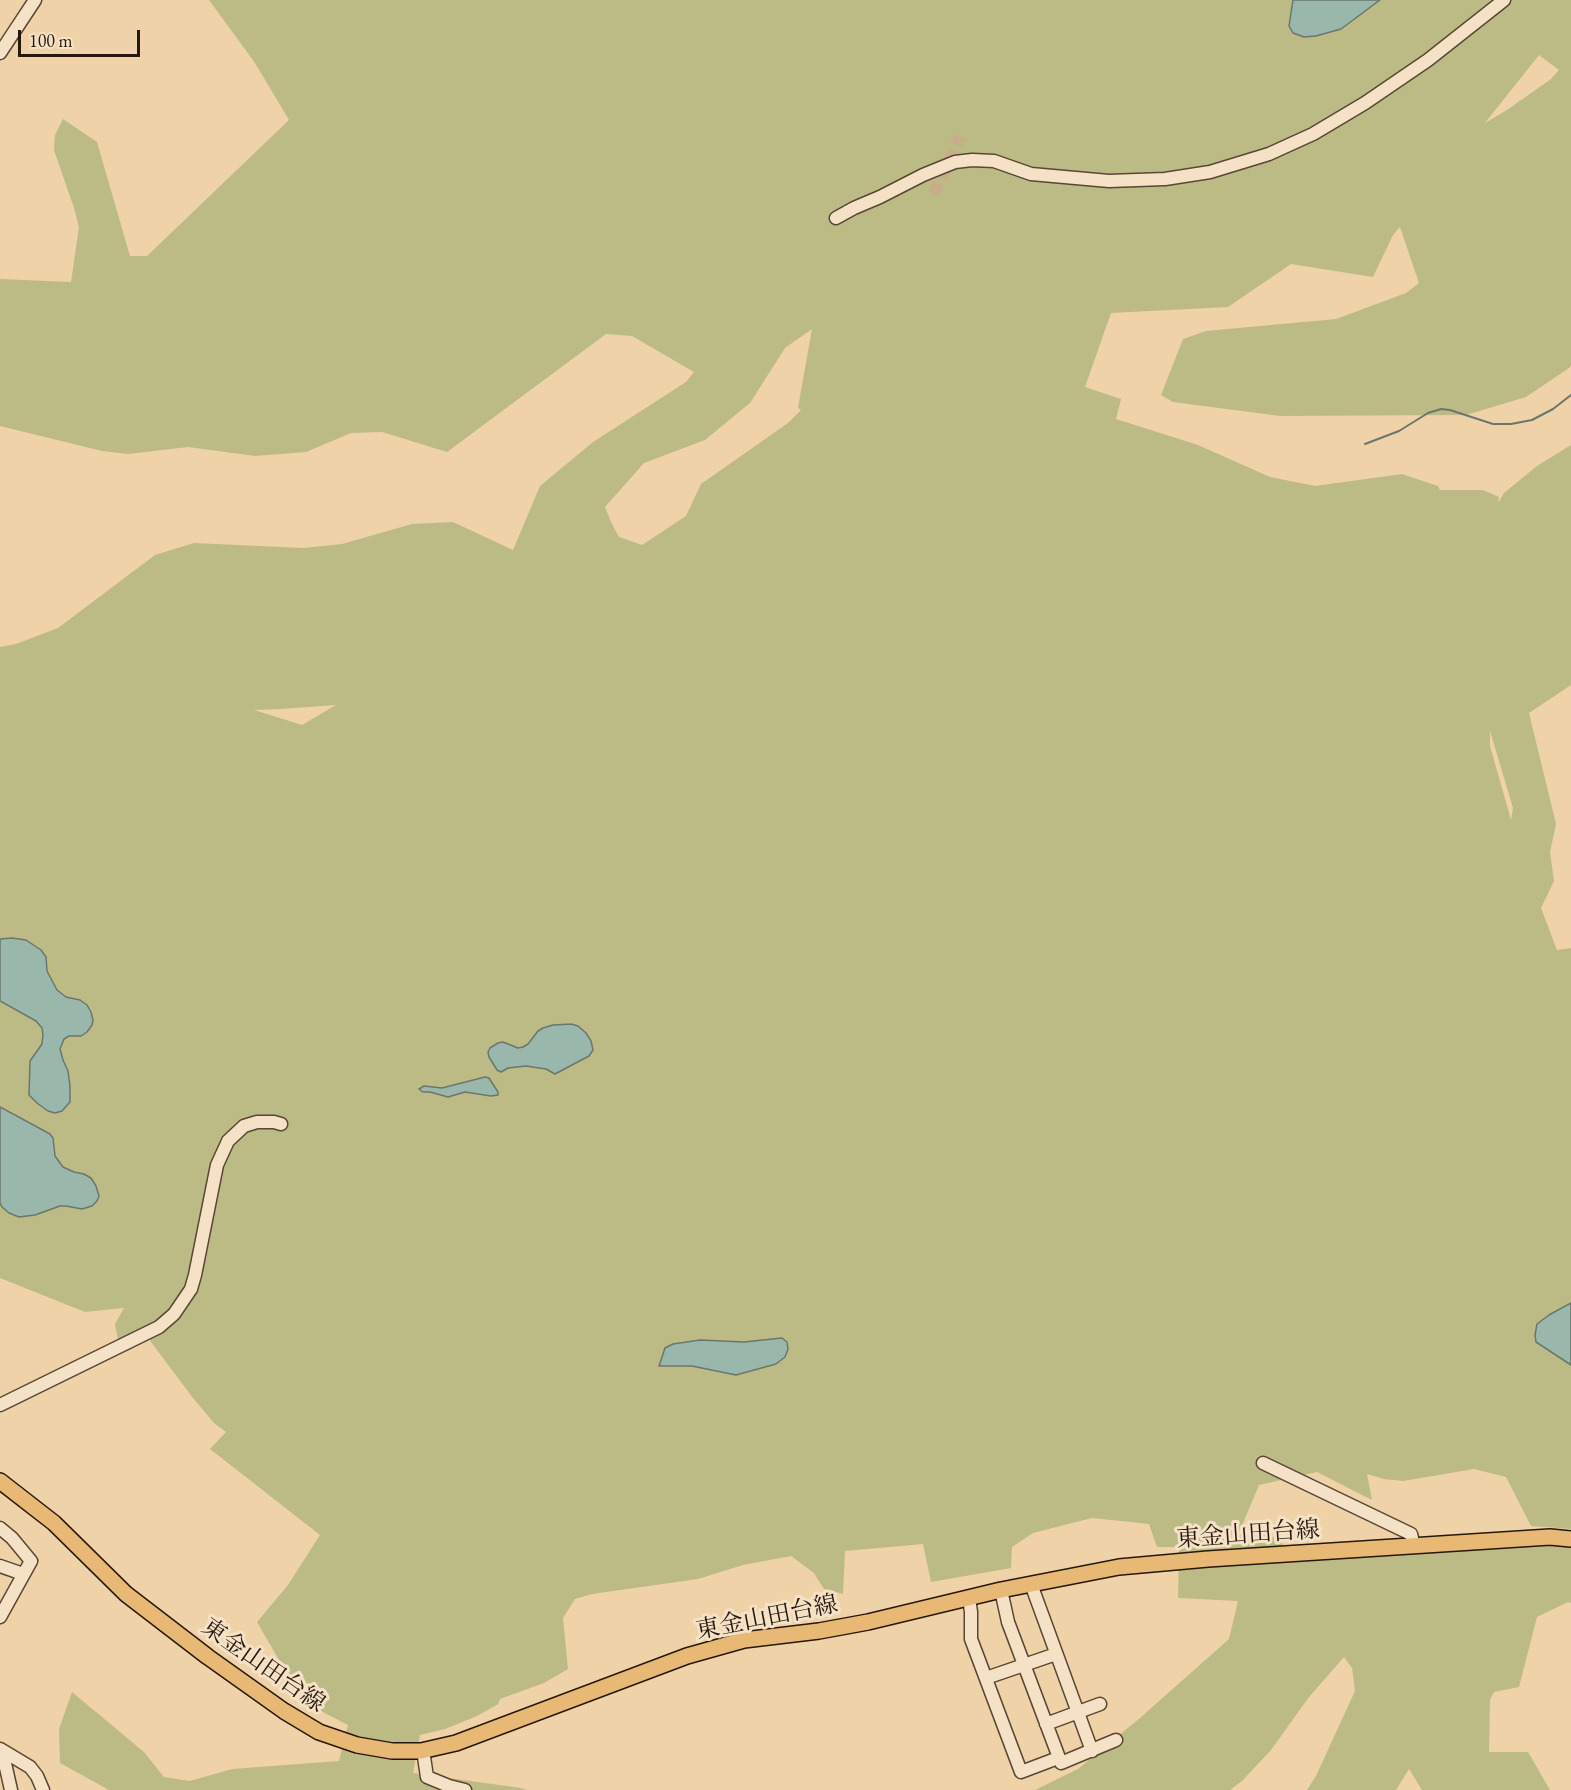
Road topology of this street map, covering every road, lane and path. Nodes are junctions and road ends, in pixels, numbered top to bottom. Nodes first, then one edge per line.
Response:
1 (35, 0) edge
2 (1504, 0) edge
3 (0, 53) edge
4 (836, 218) dead end
5 (281, 1124) dead end
6 (0, 1405) edge
7 (1263, 1463) dead end
8 (0, 1481) edge
9 (0, 1528) edge
10 (1571, 1539) edge
11 (1414, 1546) junction
12 (0, 1566) edge
13 (23, 1574) junction
14 (1031, 1584) junction
15 (1001, 1590) junction
16 (969, 1598) junction
17 (0, 1617) edge
18 (1056, 1654) junction
19 (1024, 1665) junction
20 (986, 1678) junction
21 (1100, 1704) dead end
22 (1079, 1712) junction
23 (1046, 1724) junction
24 (1116, 1740) dead end
25 (1, 1749) edge
26 (423, 1750) junction
27 (1092, 1750) junction
28 (1059, 1758) junction
29 (11, 1790) edge
30 (43, 1790) edge
31 (465, 1790) edge

1 - 3 street
2 - 4 street
5 - 6 street
7 - 11 street
8 - 26 main road, 東金山田台線
9 - 13 street
10 - 11 main road, 東金山田台線
11 - 14 main road, 東金山田台線
12 - 13 street
13 - 17 street
14 - 15 main road, 東金山田台線
14 - 18 street
15 - 16 main road, 東金山田台線
15 - 19 street
16 - 20 street
16 - 26 main road, 東金山田台線
18 - 19 street
18 - 22 street
19 - 20 street
19 - 23 street
20 - 28 street
21 - 22 street
22 - 23 street
22 - 27 street
23 - 28 street
24 - 27 street
25 - 29 street
25 - 30 street
26 - 31 street
27 - 28 street

